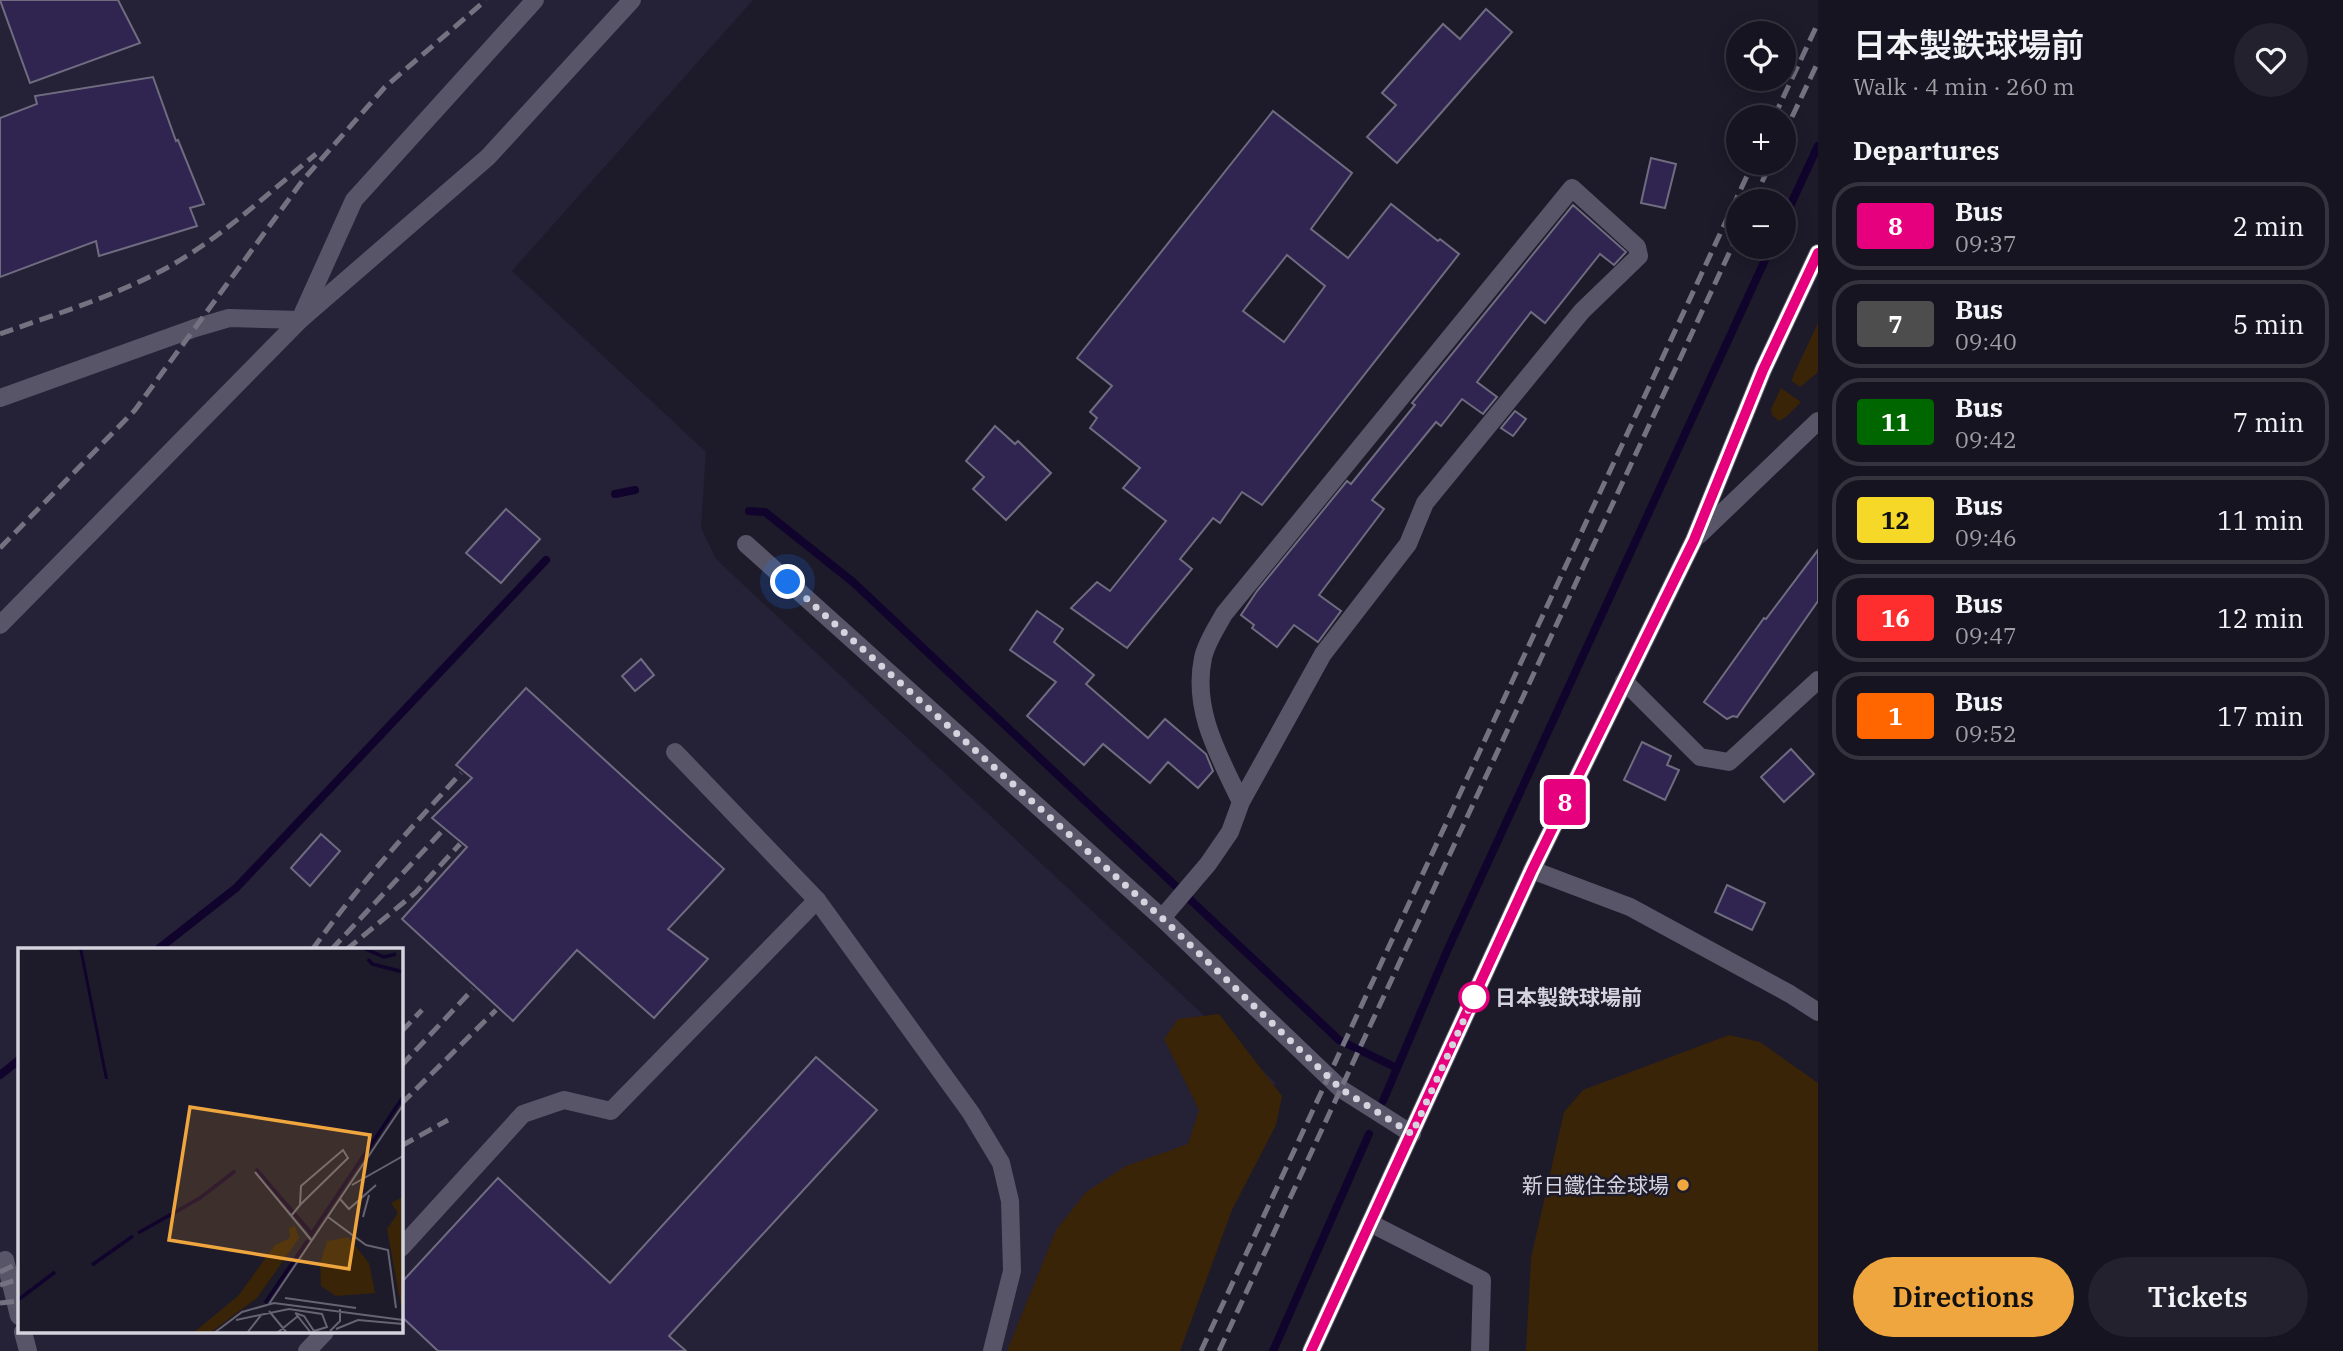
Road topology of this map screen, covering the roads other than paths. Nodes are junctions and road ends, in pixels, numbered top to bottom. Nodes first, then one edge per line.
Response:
1 (535, 0) edge
2 (632, 0) edge
3 (1818, 253) edge
4 (300, 320) junction
5 (0, 398) edge
6 (1818, 421) edge
7 (1694, 540) junction
8 (746, 544) dead end
9 (0, 625) edge
10 (1818, 680) edge
11 (1624, 681) junction
12 (676, 752) dead end
13 (1241, 802) junction
14 (1532, 870) junction
15 (817, 900) junction
16 (1162, 918) junction
17 (1818, 1012) edge
18 (1412, 1134) junction
19 (1370, 1223) junction
20 (402, 1247) edge
21 (5, 1260) dead end
22 (18, 1312) edge
23 (24, 1334) edge
24 (323, 1334) edge
25 (28, 1351) edge
26 (307, 1351) edge
27 (992, 1351) edge
28 (1311, 1351) edge
29 (1480, 1351) edge

1 - 4 street
2 - 4 street
3 - 7 street
4 - 5 street
4 - 9 street
6 - 7 street
7 - 11 street
8 - 16 street
10 - 11 street
11 - 14 street
12 - 15 street
13 - 13 street
13 - 16 street
14 - 17 street
14 - 18 street
15 - 20 street
15 - 27 street
16 - 18 street
18 - 19 street
19 - 28 street
19 - 29 street
21 - 22 street
23 - 25 street
24 - 26 street

